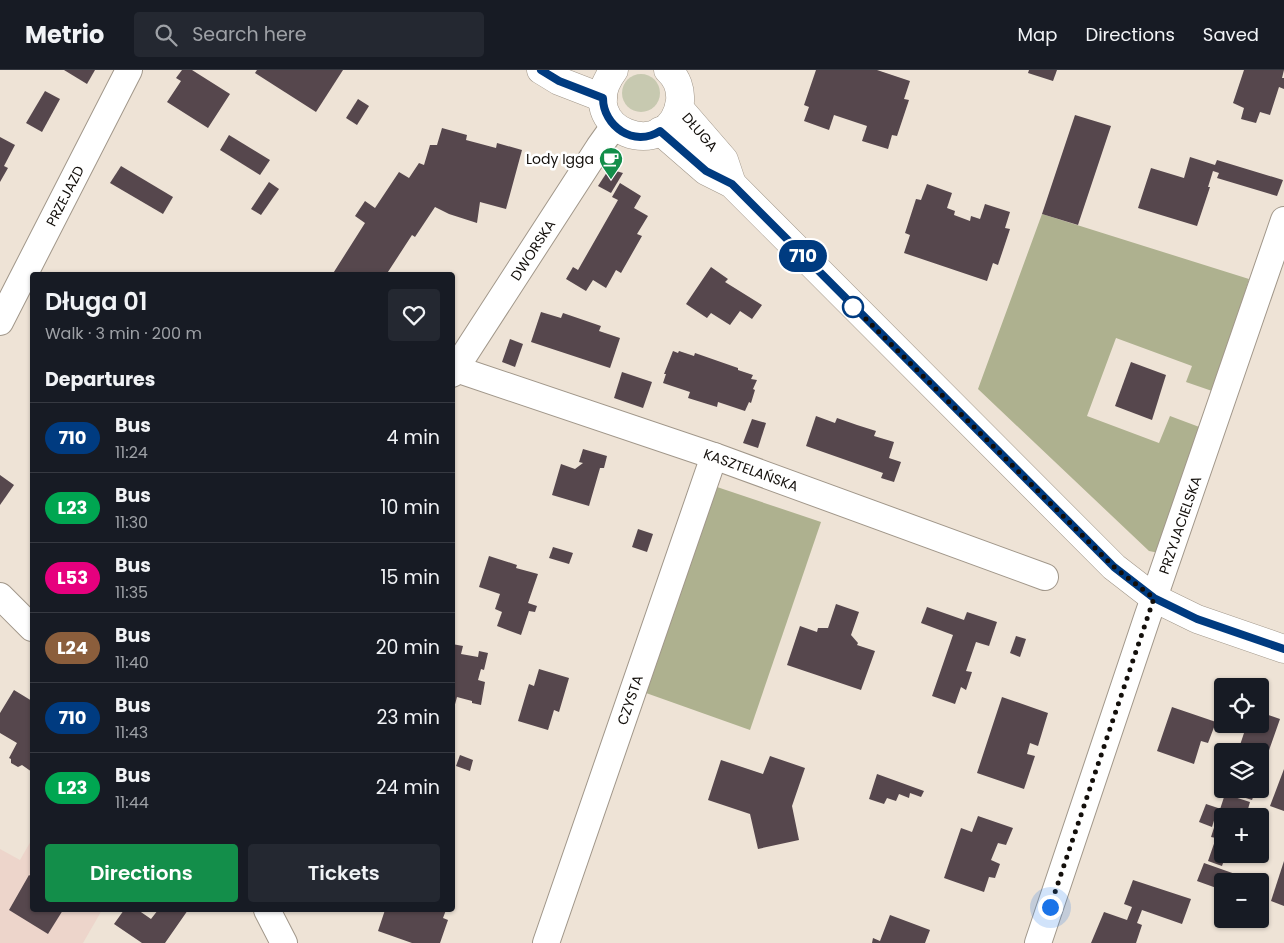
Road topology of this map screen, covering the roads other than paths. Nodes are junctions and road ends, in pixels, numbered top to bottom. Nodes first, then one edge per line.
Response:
1 (129, 70) edge
2 (542, 70) edge
3 (614, 70) edge
4 (668, 70) edge
5 (603, 98) junction
6 (679, 108) junction
7 (614, 126) junction
8 (660, 131) junction
9 (732, 184) junction
10 (1284, 220) edge
11 (0, 322) edge
12 (455, 369) edge
13 (455, 371) edge
14 (714, 456) junction
15 (1045, 578) dead end
16 (0, 596) edge
17 (1154, 598) junction
18 (30, 626) edge
19 (1284, 650) edge
20 (268, 912) edge
21 (284, 943) edge
22 (546, 943) edge
23 (1038, 943) edge

1 - 11 street, PRZEJAZD
2 - 5 street
3 - 5 street
4 - 6 street
5 - 7 street
6 - 8 street
6 - 9 street, DŁUGA
7 - 8 street
7 - 12 street, DWORSKA
8 - 9 street, DŁUGA
9 - 17 street, DŁUGA
10 - 17 street, PRZYJACIELSKA
13 - 14 street, KASZTELAŃSKA
14 - 15 street, KASZTELAŃSKA
14 - 22 street, CZYSTA
16 - 18 street
17 - 19 street, DŁUGA
17 - 23 street, PRZYJACIELSKA
20 - 21 street

